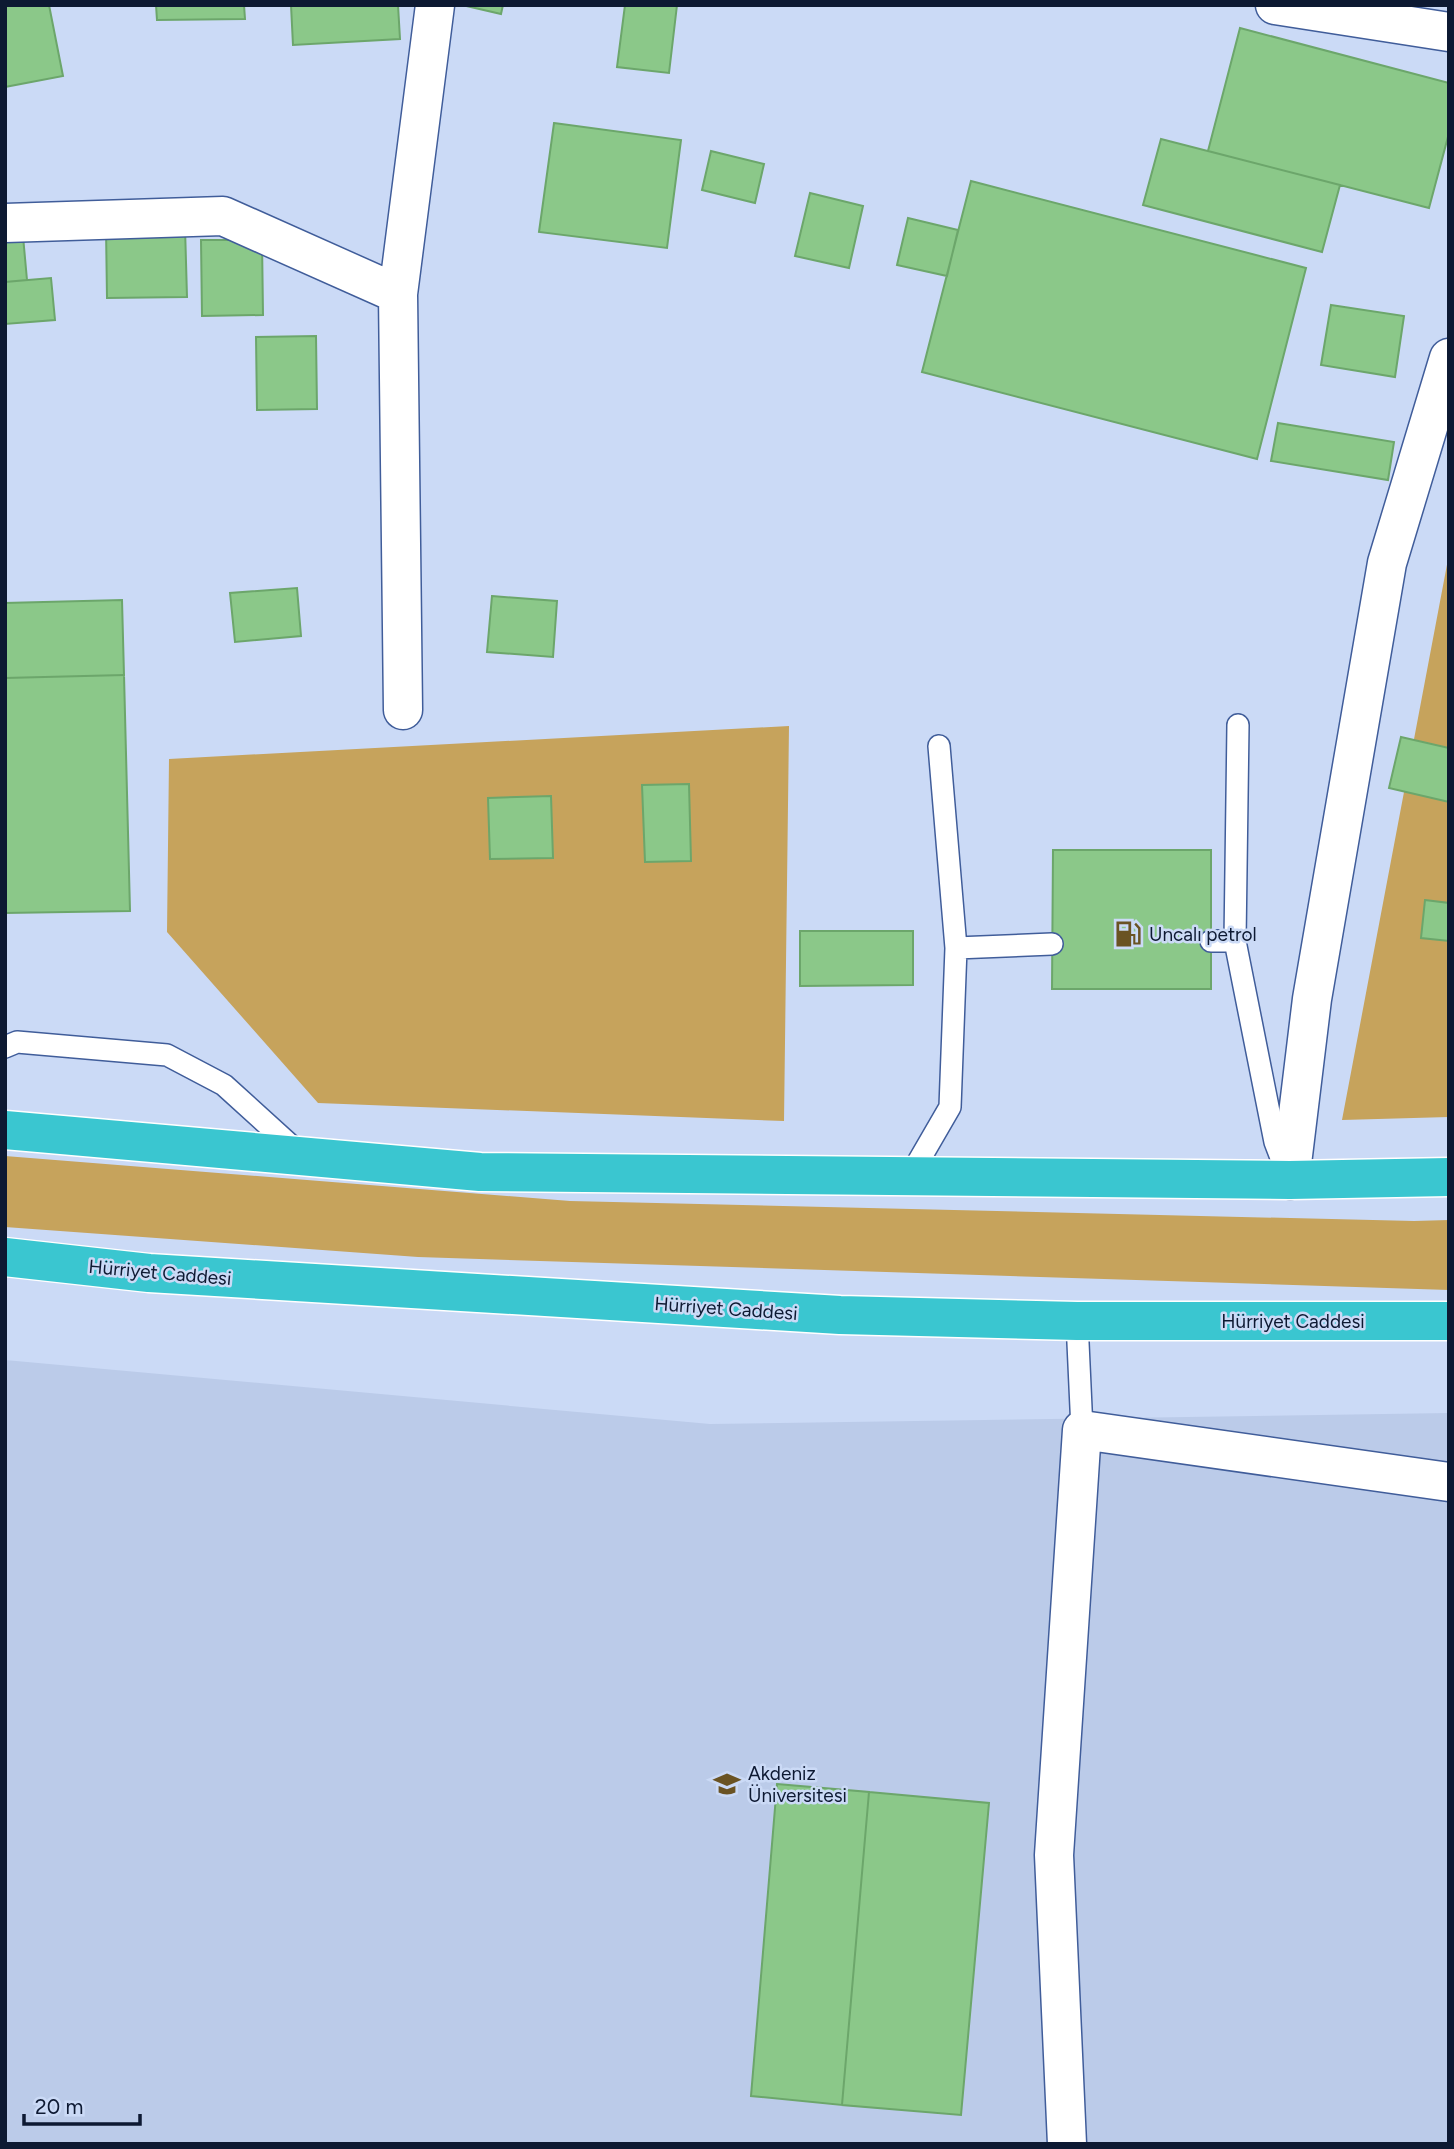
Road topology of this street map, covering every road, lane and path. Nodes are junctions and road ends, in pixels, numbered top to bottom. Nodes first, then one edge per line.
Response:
1 (435, 5) edge
2 (1275, 5) edge
3 (1449, 32) edge
4 (5, 223) edge
5 (398, 294) junction
6 (1449, 358) edge
7 (403, 710) dead end
8 (1238, 725) dead end
9 (939, 746) dead end
10 (1211, 941) dead end
11 (1234, 941) junction
12 (1052, 944) dead end
13 (956, 948) junction
14 (5, 1046) edge
15 (5, 1130) edge
16 (302, 1156) junction
17 (910, 1176) junction
18 (1449, 1177) edge
19 (1290, 1180) junction
20 (5, 1258) edge
21 (1077, 1321) junction
22 (1449, 1321) edge
23 (1082, 1430) junction
24 (1449, 1482) edge
25 (1067, 2144) edge

1 - 5 street
2 - 3 street
4 - 5 street
5 - 7 street
6 - 19 street
8 - 11 lane
9 - 13 lane
10 - 11 lane
11 - 19 lane
12 - 13 lane
13 - 17 lane
14 - 16 lane
15 - 16 highway
16 - 17 highway
17 - 19 highway
18 - 19 highway
20 - 21 highway, Hürriyet Caddesi
21 - 22 highway, Hürriyet Caddesi
21 - 23 lane
23 - 24 street
23 - 25 street

